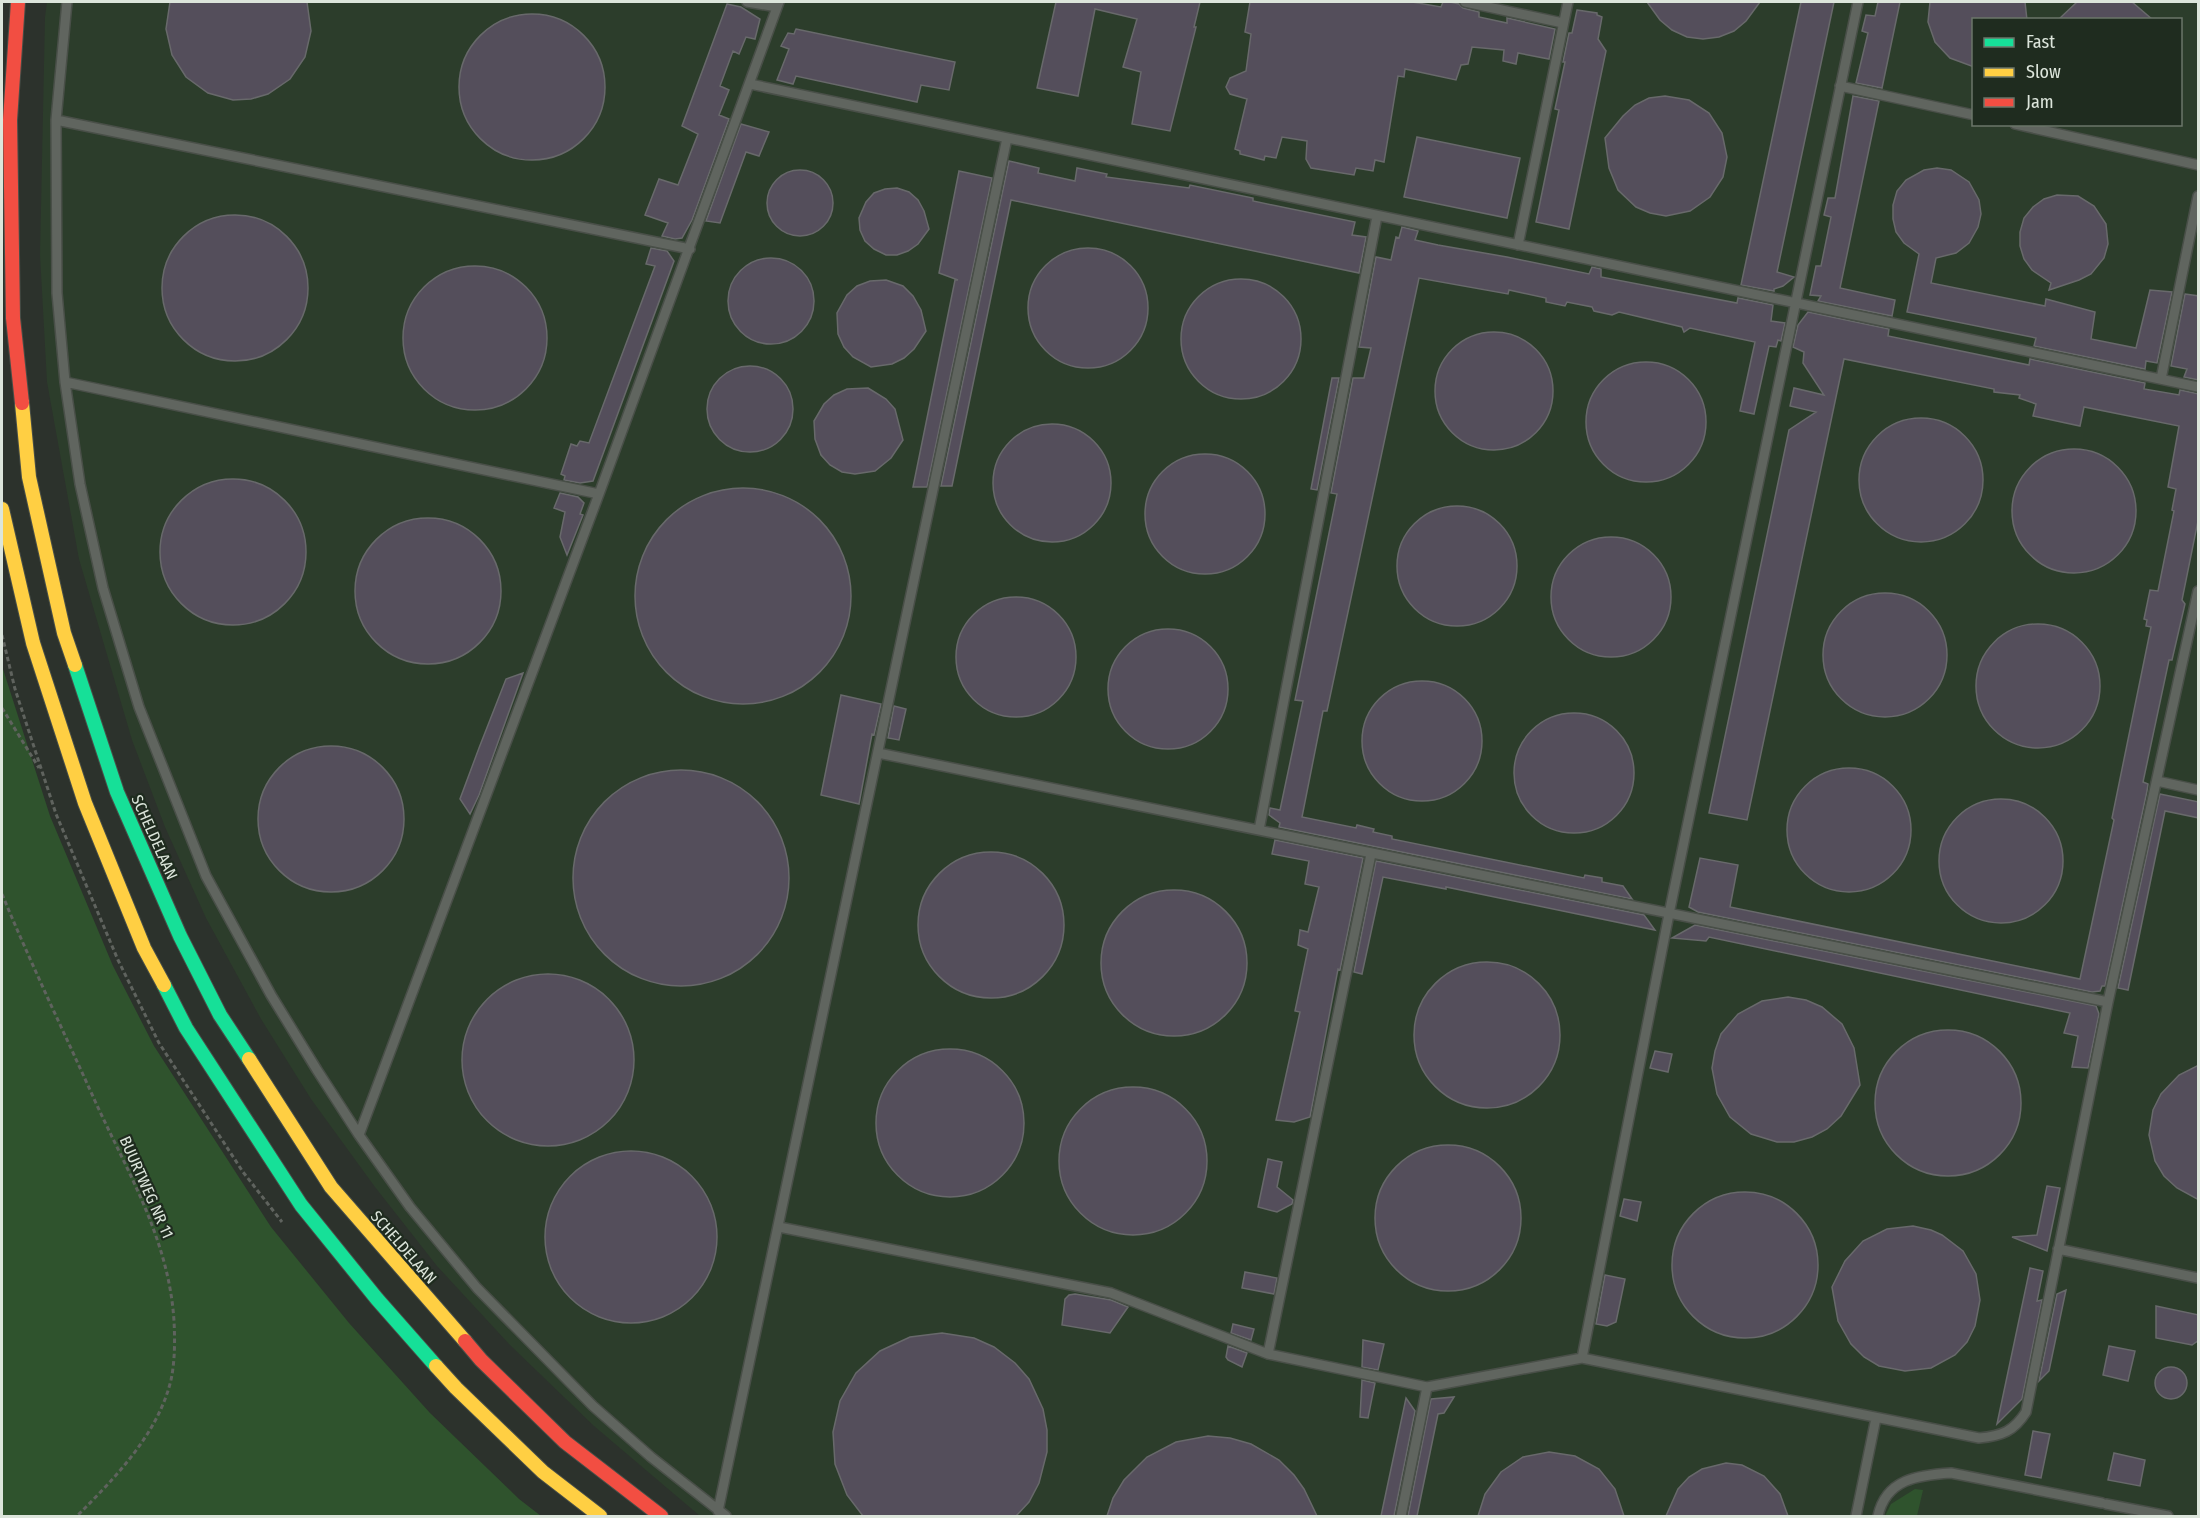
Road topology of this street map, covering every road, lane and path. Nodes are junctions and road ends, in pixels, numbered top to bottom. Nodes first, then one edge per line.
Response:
1 (18, 2) edge
2 (67, 2) edge
3 (747, 2) edge
4 (1465, 2) edge
5 (1568, 2) edge
6 (1858, 2) edge
7 (778, 4) edge
8 (1563, 23) junction
9 (750, 84) junction
10 (1840, 86) junction
11 (1972, 115) edge
12 (56, 120) junction
13 (2024, 126) edge
14 (1007, 138) junction
15 (2199, 165) edge
16 (2199, 196) edge
17 (1377, 216) junction
18 (1518, 245) junction
19 (690, 249) junction
20 (1795, 302) junction
21 (2161, 379) junction
22 (65, 382) junction
23 (2199, 387) edge
24 (599, 494) junction
25 (2, 509) edge
26 (2199, 591) edge
27 (2, 708) edge
28 (878, 753) junction
29 (42, 773) dead end
30 (2157, 781) junction
31 (2199, 790) edge
32 (1259, 830) junction
33 (1371, 854) junction
34 (2, 894) edge
35 (1669, 914) junction
36 (2109, 1002) junction
37 (359, 1136) junction
38 (778, 1227) junction
39 (2058, 1249) junction
40 (2199, 1278) edge
41 (1268, 1354) junction
42 (1582, 1358) junction
43 (1427, 1387) junction
44 (1876, 1418) junction
45 (722, 1514) edge
46 (77, 1516) edge
47 (600, 1516) edge
48 (661, 1516) edge
49 (1401, 1516) edge
50 (1856, 1516) edge
51 (1878, 1516) edge
52 (2168, 1516) edge

1 - 48 main road, SCHELDELAAN
2 - 12 lane
3 - 7 lane
4 - 8 lane
5 - 8 lane
6 - 10 lane
7 - 9 lane
8 - 18 lane
9 - 14 lane
9 - 19 lane
10 - 11 lane
10 - 20 lane
12 - 19 lane
12 - 22 lane
13 - 15 lane
14 - 17 lane
14 - 28 lane
16 - 21 lane
17 - 18 lane
17 - 32 lane
18 - 20 lane
19 - 24 lane
20 - 21 lane
20 - 35 lane
21 - 23 lane
22 - 24 lane
22 - 37 lane
24 - 37 lane
25 - 47 main road
26 - 30 lane
27 - 29 path
28 - 32 lane
28 - 38 lane
30 - 31 lane
30 - 36 lane
32 - 33 lane
33 - 35 lane
33 - 41 lane
34 - 46 path, BUURTWEG NR 11
35 - 36 lane
35 - 42 lane
36 - 39 lane
37 - 45 lane
38 - 41 lane
38 - 45 lane
39 - 40 lane
39 - 44 lane
41 - 43 lane
42 - 43 lane
42 - 44 lane
43 - 49 lane
44 - 50 lane
51 - 52 lane

